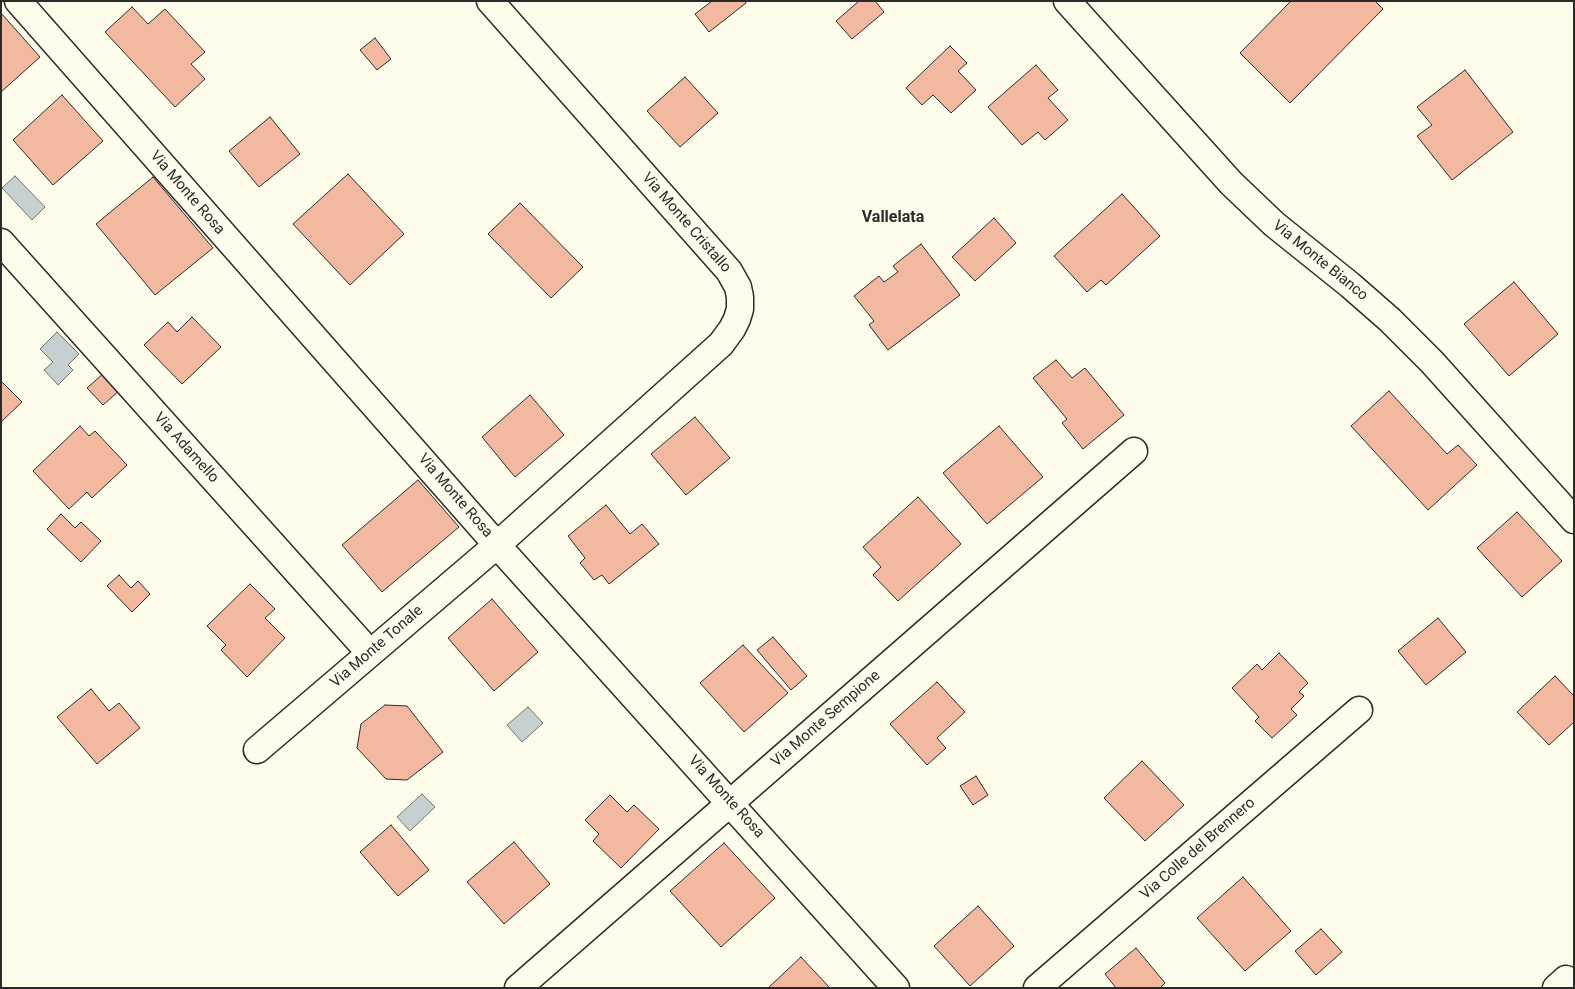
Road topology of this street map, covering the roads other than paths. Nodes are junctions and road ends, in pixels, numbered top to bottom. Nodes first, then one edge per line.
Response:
1 (18, 1) edge
2 (490, 1) edge
3 (1067, 1) edge
4 (1, 242) edge
5 (1134, 451) dead end
6 (1574, 520) edge
7 (497, 545) junction
8 (370, 653) junction
9 (1359, 710) dead end
10 (257, 750) dead end
11 (731, 802) junction
12 (518, 988) edge
13 (896, 988) edge
14 (1037, 988) edge

1 - 7 street, Via Monte Rosa
2 - 7 street, Via Monte Cristallo
3 - 6 street, Via Monte Bianco
4 - 8 street, Via Adamello
5 - 11 street, Via Monte Sempione
7 - 8 street, Via Monte Tonale
7 - 11 street, Via Monte Rosa
8 - 10 street, Via Monte Tonale
9 - 14 street, Via Colle del Brennero
11 - 12 street, Via Monte Sempione
11 - 13 street, Via Monte Rosa

